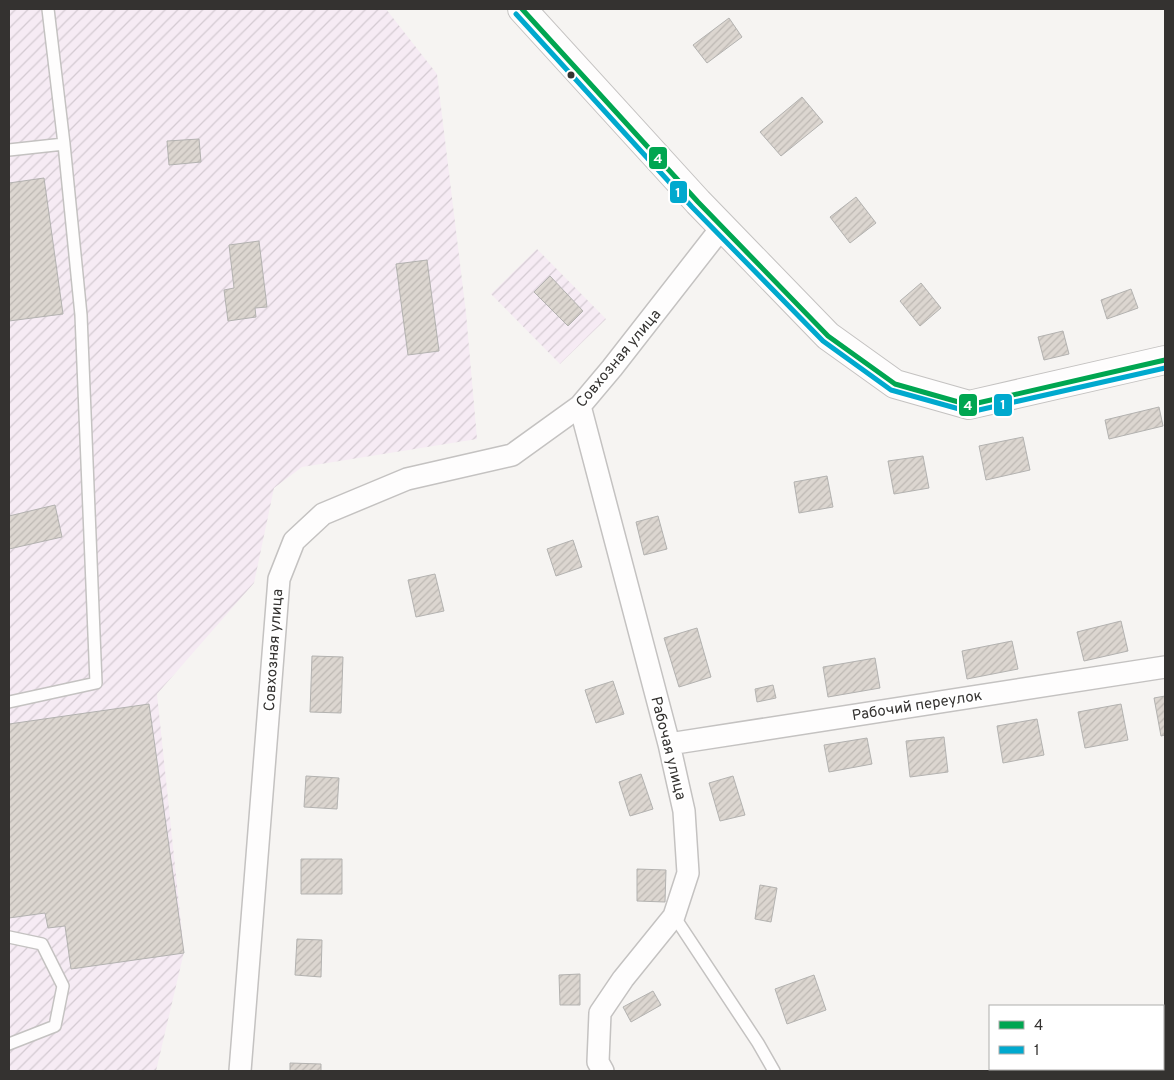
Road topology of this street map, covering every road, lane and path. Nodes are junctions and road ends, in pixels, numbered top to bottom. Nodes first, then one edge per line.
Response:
1 (48, 9) edge
2 (522, 9) edge
3 (64, 144) junction
4 (9, 150) edge
5 (722, 227) junction
6 (1165, 360) edge
7 (580, 406) junction
8 (1165, 667) edge
9 (9, 702) edge
10 (669, 744) junction
11 (674, 916) junction
12 (9, 937) edge
13 (9, 1044) edge
14 (240, 1071) edge
15 (603, 1071) edge
16 (774, 1071) edge

1 - 3 lane
2 - 5 street
3 - 4 lane
3 - 9 lane
5 - 6 street
5 - 7 street, Совхозная улица
7 - 10 street, Рабочая улица
7 - 14 street, Совхозная улица
8 - 10 street, Рабочий переулок
10 - 11 street, Рабочая улица
11 - 15 street, Рабочая улица
11 - 16 lane
12 - 13 lane

